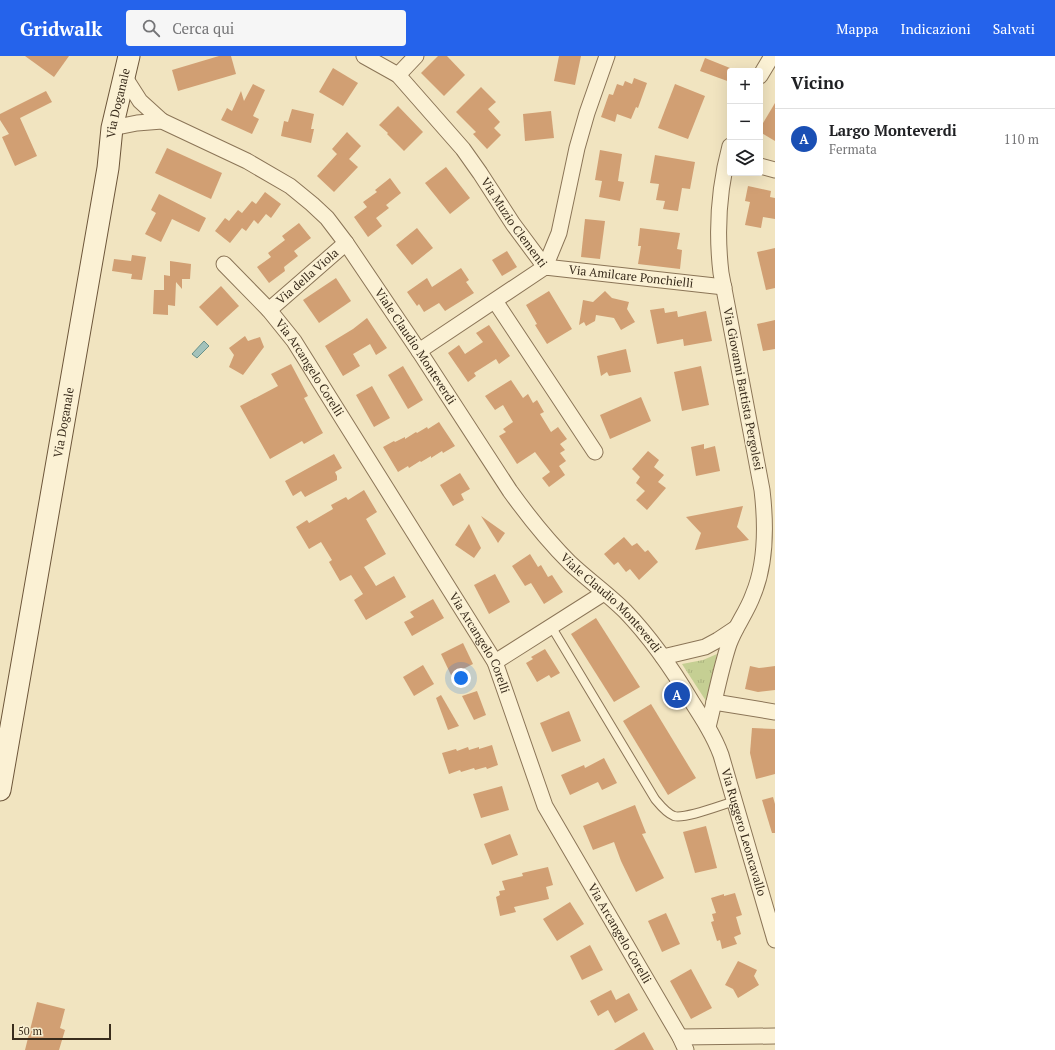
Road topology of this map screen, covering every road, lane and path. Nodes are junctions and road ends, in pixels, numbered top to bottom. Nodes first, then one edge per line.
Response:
1 (129, 56) edge
2 (364, 56) edge
3 (416, 56) edge
4 (607, 56) edge
5 (772, 56) edge
6 (763, 71) edge
7 (398, 75) junction
8 (122, 86) junction
9 (162, 121) junction
10 (112, 128) junction
11 (727, 164) edge
12 (763, 167) edge
13 (775, 170) edge
14 (346, 243) junction
15 (224, 264) dead end
16 (546, 267) junction
17 (724, 286) junction
18 (495, 301) junction
19 (268, 310) junction
20 (419, 351) junction
21 (595, 452) dead end
22 (604, 593) junction
23 (551, 626) junction
24 (736, 628) junction
25 (663, 657) junction
26 (495, 662) junction
27 (714, 702) junction
28 (775, 712) edge
29 (708, 727) junction
30 (0, 790) edge
31 (735, 801) junction
32 (775, 940) edge
33 (775, 1036) edge
34 (683, 1044) edge

1 - 8 main road, Via Doganale
2 - 7 street, Via Muzio Clementi
3 - 7 street
4 - 16 street, Via Muzio Clementi
5 - 6 street
7 - 16 street, Via Muzio Clementi
8 - 9 street
8 - 10 main road, Via Doganale
9 - 10 street, Viale Claudio Monteverdi
9 - 14 street, Viale Claudio Monteverdi
10 - 30 main road, Via Doganale
11 - 17 street, Via Giovanni Battista Pergolesi
12 - 13 street
14 - 19 street, Via della Viola
14 - 20 street, Viale Claudio Monteverdi
15 - 19 street, Via Arcangelo Corelli
16 - 17 street, Via Amilcare Ponchielli
16 - 18 street
17 - 24 street, Via Giovanni Battista Pergolesi
18 - 20 street
18 - 21 street
19 - 26 street, Via Arcangelo Corelli
20 - 22 street, Viale Claudio Monteverdi
22 - 23 street
22 - 25 street, Viale Claudio Monteverdi
23 - 26 street
23 - 31 lane
24 - 25 street
24 - 27 street, Via Giovanni Battista Pergolesi
25 - 29 street, Viale Claudio Monteverdi
26 - 34 street, Via Arcangelo Corelli
27 - 28 street
27 - 29 street, Via Giovanni Battista Pergolesi
29 - 31 street, Via Ruggero Leoncavallo
31 - 32 street, Via Ruggero Leoncavallo
33 - 34 street

